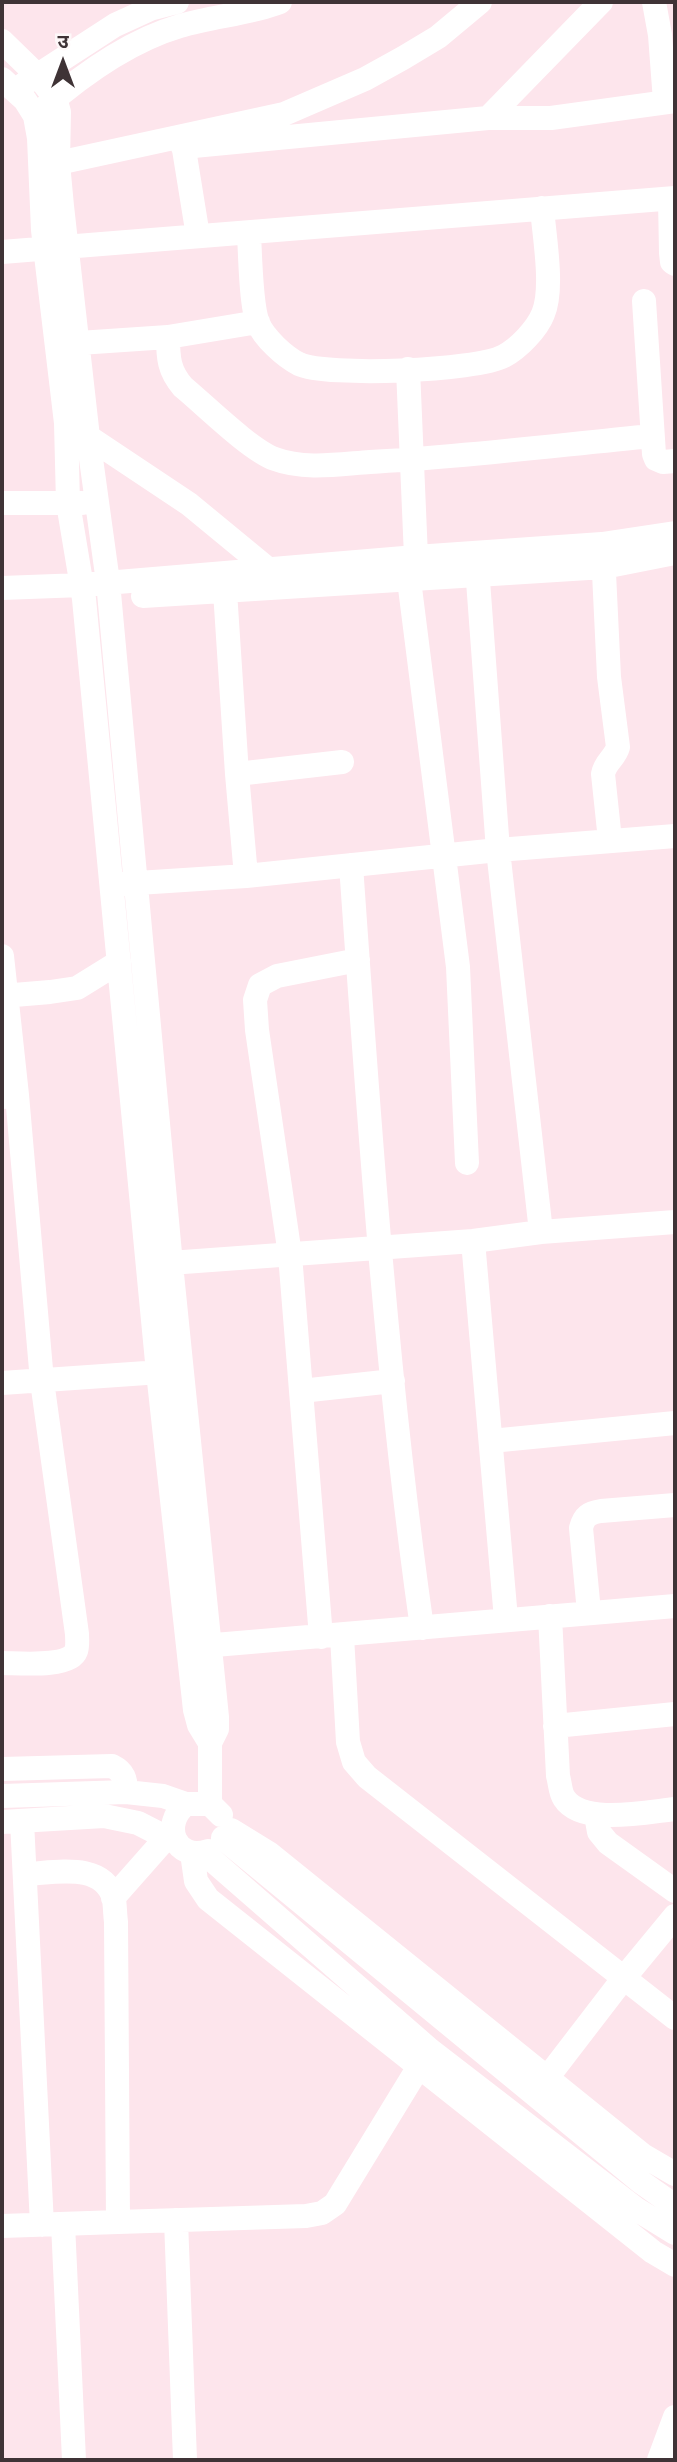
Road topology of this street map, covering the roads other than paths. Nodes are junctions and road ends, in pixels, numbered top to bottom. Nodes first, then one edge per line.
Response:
1 (177, 2) edge
2 (281, 2) edge
3 (480, 2) edge
4 (601, 2) edge
5 (654, 2) edge
6 (668, 34) edge
7 (2, 41) edge
8 (38, 76) junction
9 (8, 84) edge
10 (55, 98) junction
11 (670, 101) edge
12 (35, 116) junction
13 (488, 118) junction
14 (182, 142) junction
15 (58, 163) junction
16 (673, 199) edge
17 (542, 208) junction
18 (249, 233) junction
19 (198, 236) junction
20 (57, 248) junction
21 (2, 252) edge
22 (675, 264) edge
23 (644, 301) dead end
24 (258, 322) junction
25 (168, 337) junction
26 (79, 343) junction
27 (408, 369) junction
28 (65, 423) junction
29 (652, 436) junction
30 (88, 437) junction
31 (412, 460) junction
32 (675, 461) edge
33 (2, 503) edge
34 (68, 503) junction
35 (98, 503) junction
36 (675, 533) edge
37 (675, 553) edge
38 (603, 556) junction
39 (416, 557) junction
40 (477, 565) junction
41 (269, 570) junction
42 (409, 580) junction
43 (225, 582) junction
44 (290, 587) junction
45 (2, 588) edge
46 (109, 590) junction
47 (83, 592) junction
48 (2, 604) edge
49 (342, 762) dead end
50 (236, 775) junction
51 (675, 836) edge
52 (610, 840) junction
53 (498, 850) junction
54 (444, 857) junction
55 (351, 865) junction
56 (246, 876) junction
57 (124, 884) junction
58 (2, 956) edge
59 (358, 960) junction
60 (119, 962) junction
61 (4, 995) edge
62 (9, 1096) edge
63 (467, 1163) dead end
64 (675, 1222) edge
65 (541, 1231) junction
66 (473, 1241) junction
67 (380, 1249) junction
68 (290, 1255) junction
69 (160, 1264) junction
70 (170, 1371) junction
71 (42, 1381) junction
72 (393, 1381) junction
73 (2, 1383) edge
74 (301, 1391) junction
75 (675, 1423) edge
76 (491, 1441) junction
77 (675, 1505) edge
78 (675, 1606) edge
79 (589, 1612) junction
80 (550, 1616) junction
81 (506, 1619) junction
82 (422, 1628) junction
83 (332, 1636) junction
84 (198, 1646) junction
85 (2, 1664) edge
86 (675, 1714) edge
87 (555, 1726) junction
88 (210, 1752) junction
89 (2, 1769) edge
90 (126, 1792) junction
91 (163, 1796) junction
92 (2, 1797) edge
93 (198, 1804) junction
94 (675, 1809) edge
95 (596, 1815) junction
96 (12, 1821) edge
97 (198, 1842) junction
98 (25, 1874) junction
99 (675, 1891) edge
100 (113, 1898) junction
101 (675, 1916) edge
102 (623, 1979) junction
103 (675, 2018) edge
104 (424, 2058) junction
105 (547, 2078) junction
106 (675, 2174) edge
107 (675, 2206) edge
108 (176, 2220) junction
109 (118, 2222) junction
110 (52, 2224) junction
111 (2, 2226) edge
112 (675, 2233) edge
113 (675, 2264) edge
114 (675, 2417) edge
115 (74, 2460) edge
116 (185, 2460) edge
117 (659, 2460) edge

1 - 8 street
2 - 10 street
3 - 14 street
4 - 13 street
5 - 6 street
6 - 11 street
7 - 8 street
8 - 9 street
8 - 10 street
9 - 12 street
10 - 12 street
10 - 15 street
11 - 13 street
12 - 20 street
13 - 14 street
14 - 15 street
14 - 19 street
15 - 20 street
16 - 17 street
16 - 22 street
17 - 18 street
17 - 27 street
18 - 19 street
18 - 24 street
19 - 20 street
20 - 21 street
20 - 26 street
20 - 28 street
23 - 29 street
24 - 25 street
24 - 27 street
25 - 26 street
25 - 31 street
26 - 30 street
27 - 31 street
28 - 30 street
28 - 34 street
29 - 31 street
29 - 32 street
30 - 35 street
30 - 41 street
31 - 39 street
33 - 34 street
34 - 35 street
34 - 47 street
35 - 46 street
36 - 38 street
37 - 38 street
38 - 40 street
38 - 52 street
39 - 40 street
39 - 41 street
39 - 42 street
40 - 42 street
40 - 53 street
41 - 43 street
41 - 44 street
42 - 44 street
42 - 54 street
43 - 44 street
43 - 46 street
43 - 50 street
45 - 47 street
46 - 47 street
46 - 57 street
47 - 48 street
47 - 57 street
49 - 50 street
50 - 56 street
51 - 52 street
52 - 53 street
53 - 54 street
53 - 65 street
54 - 55 street
54 - 63 street
55 - 56 street
55 - 59 street
56 - 57 street
57 - 60 street
57 - 69 street
58 - 61 street
59 - 67 street
59 - 68 street
60 - 61 street
60 - 69 street
61 - 62 street
62 - 71 street
64 - 65 street
65 - 66 street
66 - 67 street
66 - 76 street
67 - 68 street
67 - 72 street
68 - 69 street
68 - 74 street
69 - 70 street
70 - 71 street
70 - 84 street
71 - 73 street
71 - 85 street
72 - 74 street
72 - 82 street
74 - 83 street
75 - 76 street
76 - 81 street
77 - 79 street
78 - 79 street
79 - 80 street
80 - 81 street
80 - 87 street
81 - 82 street
82 - 83 street
83 - 84 street
83 - 102 street
84 - 88 street
86 - 87 street
87 - 95 street
88 - 91 street
88 - 93 street
89 - 90 street
90 - 91 street
90 - 92 street
91 - 93 street
93 - 97 street
93 - 97 street
94 - 95 street
95 - 99 street
96 - 97 street
96 - 98 street
97 - 100 street
97 - 104 street
97 - 105 street
97 - 107 street
98 - 100 street
98 - 110 street
100 - 109 street
101 - 102 street
102 - 103 street
102 - 105 street
104 - 108 street
104 - 112 street
104 - 113 street
105 - 106 street
108 - 109 street
108 - 116 street
109 - 110 street
110 - 111 street
110 - 115 street
114 - 117 street

